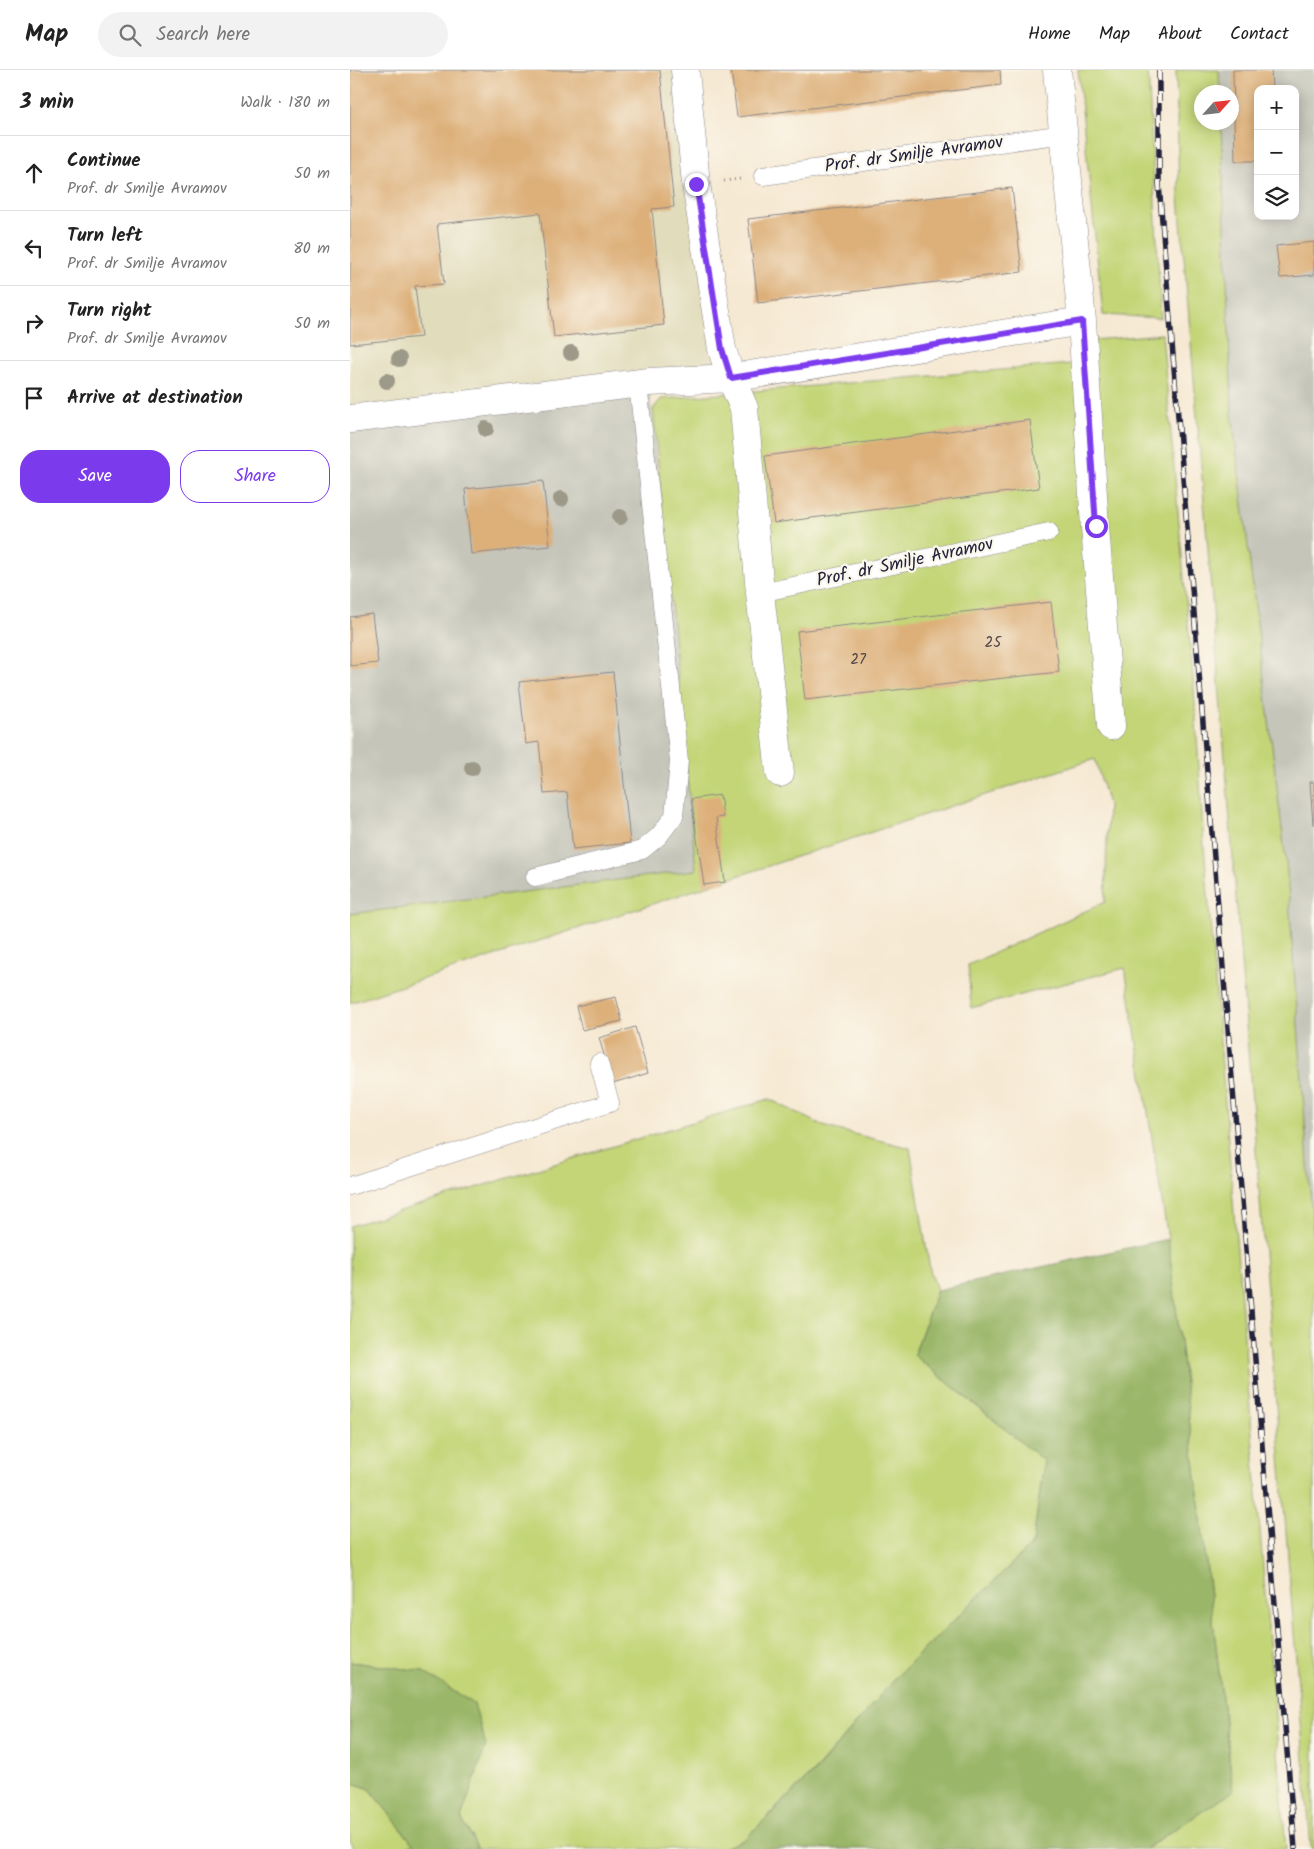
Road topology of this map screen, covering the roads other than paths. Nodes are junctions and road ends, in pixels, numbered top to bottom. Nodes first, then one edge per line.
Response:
1 (685, 70) edge
2 (1057, 70) edge
3 (1064, 134) junction
4 (763, 176) road end
5 (1082, 321) junction
6 (731, 378) junction
7 (638, 384) junction
8 (350, 419) edge
9 (1049, 532) dead end
10 (760, 593) junction
11 (1111, 726) dead end
12 (780, 773) dead end
13 (535, 877) dead end
14 (599, 1062) dead end
15 (350, 1186) edge

1 - 6 street
2 - 3 street
3 - 4 lane, Prof. dr Smilje Avramov
3 - 5 street
5 - 6 street
5 - 11 street
6 - 7 street
6 - 10 street
7 - 8 street
7 - 13 lane
9 - 10 lane, Prof. dr Smilje Avramov
10 - 12 street
14 - 15 lane

